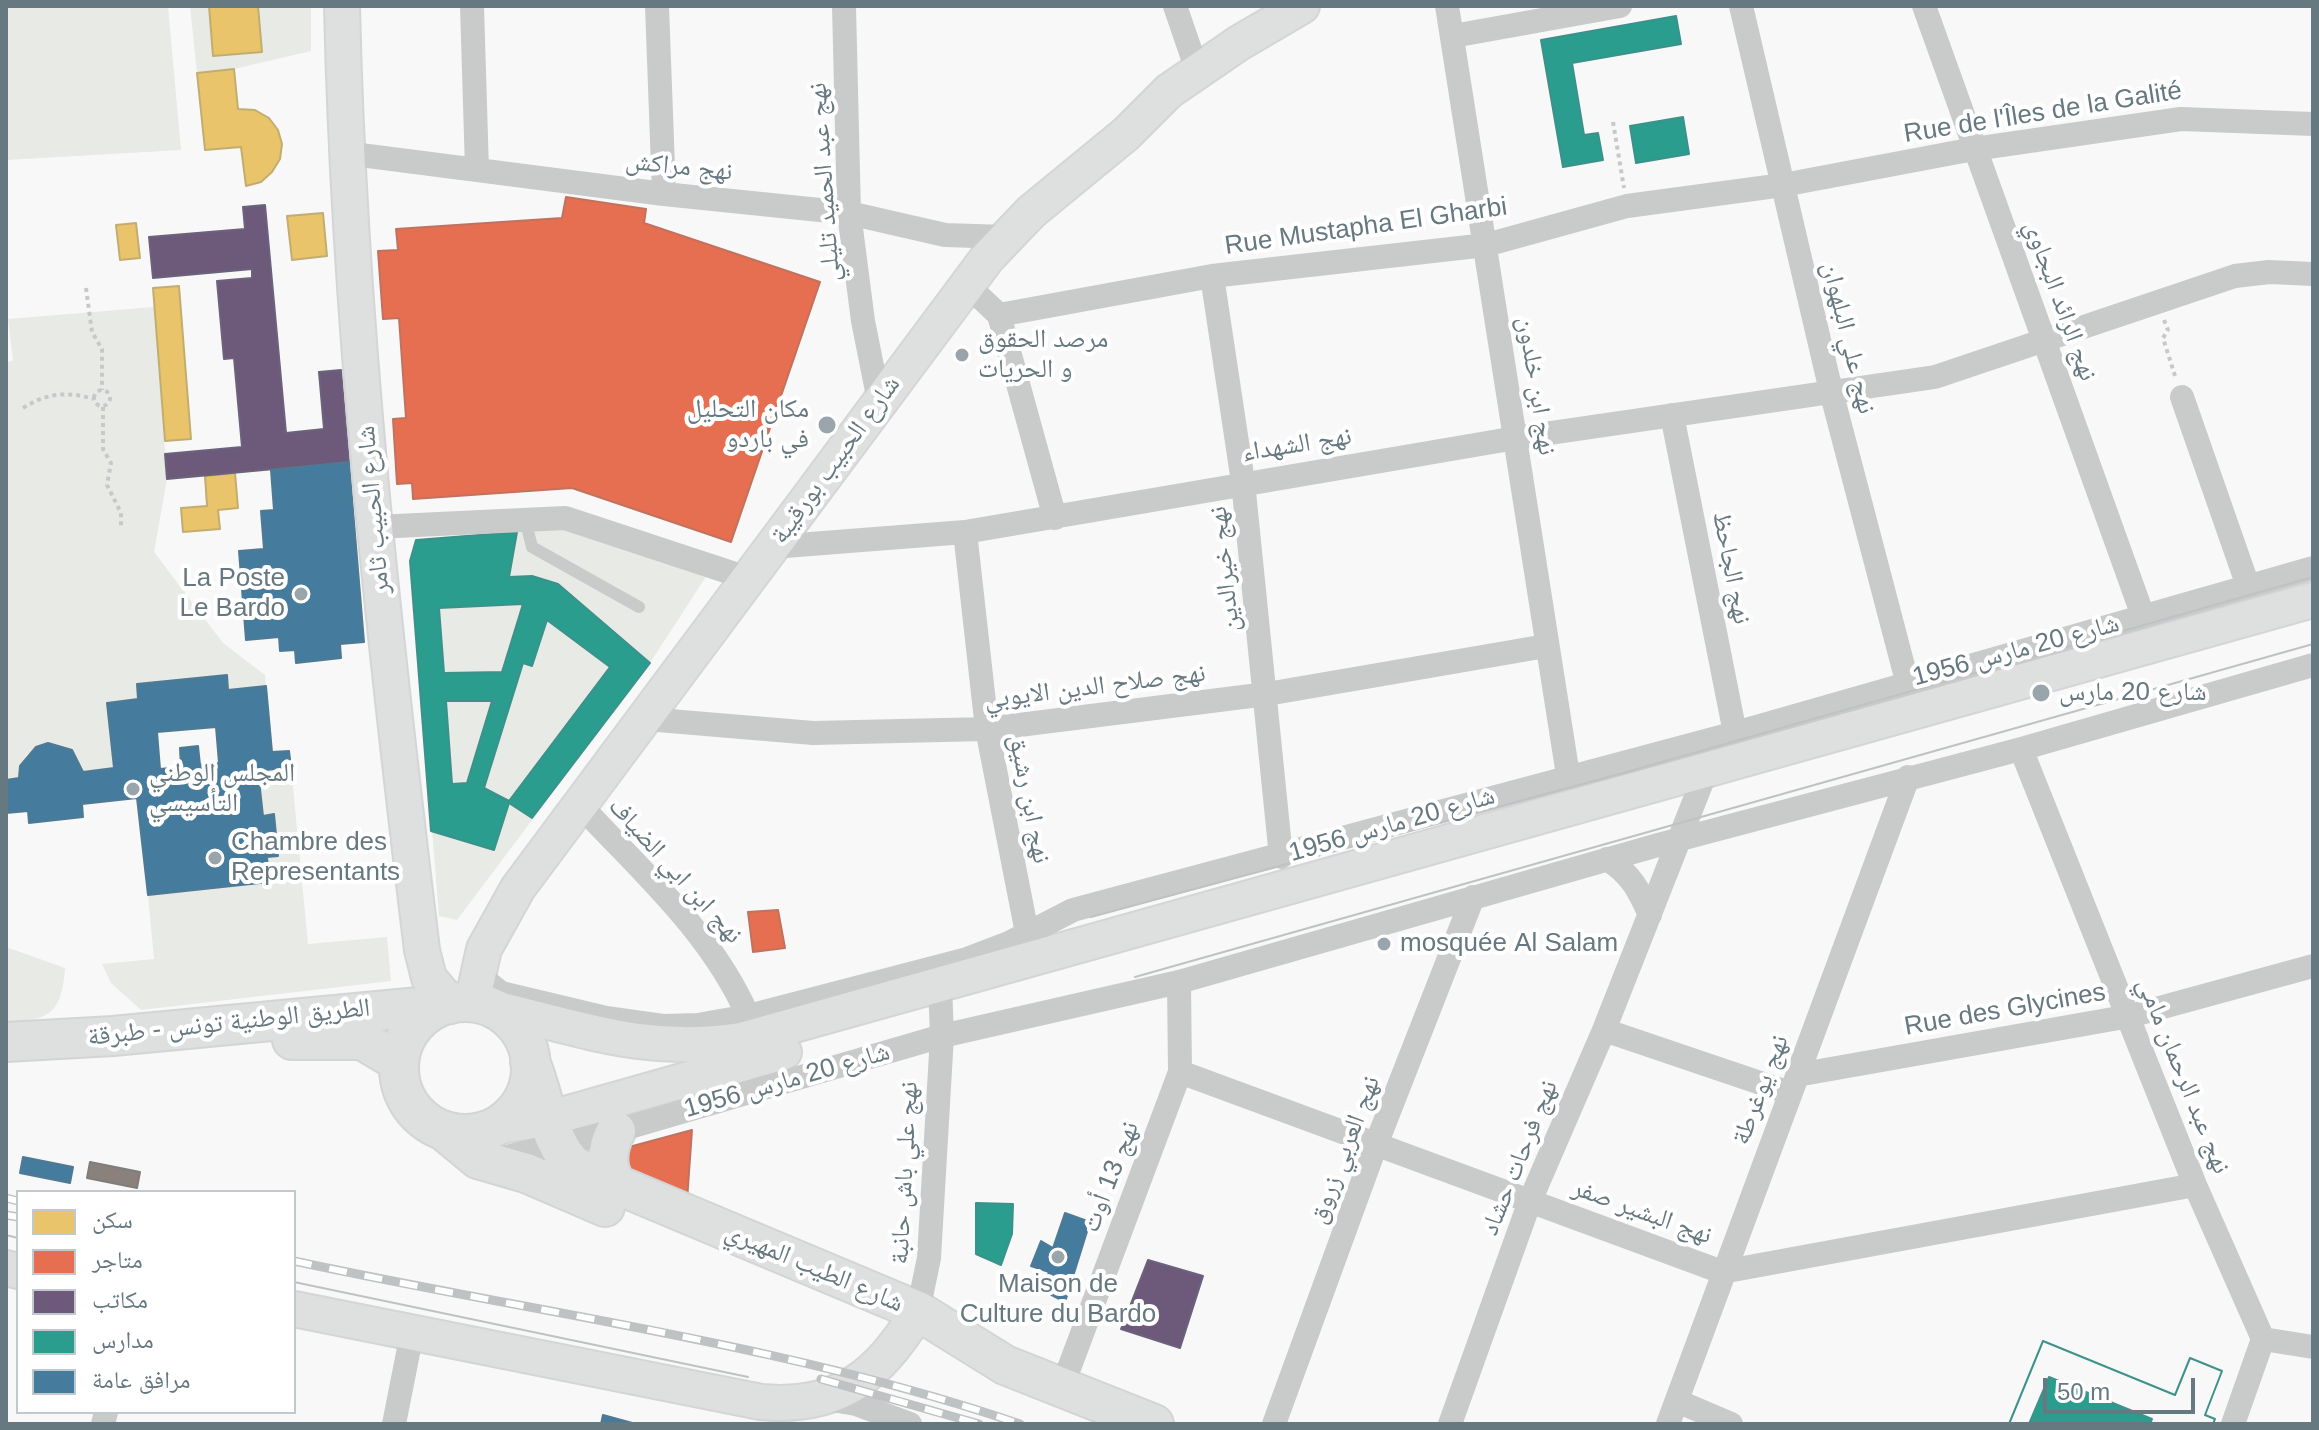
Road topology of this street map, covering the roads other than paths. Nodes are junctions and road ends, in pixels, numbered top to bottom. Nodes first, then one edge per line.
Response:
1 (342, 6) edge
2 (472, 6) edge
3 (657, 6) edge
4 (844, 6) edge
5 (1175, 6) edge
6 (1302, 6) edge
7 (1447, 6) edge
8 (1620, 6) edge
9 (1741, 6) edge
10 (1924, 6) edge
11 (1453, 36) junction
12 (1197, 70) junction
13 (2313, 124) edge
14 (1974, 149) junction
15 (345, 153) junction
16 (477, 170) junction
17 (1783, 185) junction
18 (664, 194) junction
19 (849, 213) junction
20 (1006, 237) junction
21 (1486, 245) junction
22 (2313, 274) edge
23 (1212, 276) junction
24 (966, 284) junction
25 (999, 315) junction
26 (2046, 342) junction
27 (1831, 391) junction
28 (2182, 397) road end
29 (879, 401) junction
30 (1672, 415) junction
31 (1516, 438) junction
32 (1243, 482) junction
33 (1055, 518) junction
34 (525, 519) junction
35 (375, 527) junction
36 (965, 532) junction
37 (772, 547) junction
38 (2313, 568) edge
39 (747, 578) junction
40 (2248, 586) junction
41 (2313, 600) edge
42 (639, 607) dead end
43 (2143, 616) junction
44 (2313, 624) edge
45 (1546, 646) junction
46 (2311, 670) edge
47 (1907, 681) junction
48 (1267, 694) junction
49 (646, 719) junction
50 (987, 729) junction
51 (1899, 729) junction
52 (1735, 733) junction
53 (2021, 749) junction
54 (1568, 775) junction
55 (1908, 777) junction
56 (1702, 782) junction
57 (581, 806) junction
58 (1678, 839) junction
59 (1281, 857) junction
60 (1607, 859) junction
61 (1473, 897) junction
62 (1650, 915) junction
63 (1027, 933) junction
64 (2313, 966) edge
65 (1179, 982) junction
66 (471, 997) junction
67 (934, 1011) junction
68 (748, 1016) junction
69 (2130, 1016) junction
70 (1604, 1030) junction
71 (6, 1042) edge
72 (6, 1060) edge
73 (399, 1062) junction
74 (530, 1062) junction
75 (1180, 1072) junction
76 (1794, 1084) junction
77 (554, 1130) junction
78 (616, 1131) junction
79 (1377, 1142) junction
80 (489, 1144) junction
81 (2195, 1185) junction
82 (618, 1186) junction
83 (1530, 1201) junction
84 (1722, 1272) junction
85 (296, 1309) edge
86 (911, 1323) junction
87 (412, 1333) junction
88 (2263, 1339) junction
89 (2313, 1347) edge
90 (1062, 1387) junction
91 (826, 1399) junction
92 (1677, 1401) junction
93 (758, 1413) edge
94 (394, 1424) edge
95 (910, 1424) edge
96 (1093, 1424) edge
97 (1154, 1424) edge
98 (1274, 1424) edge
99 (1450, 1424) edge
100 (1668, 1424) edge
101 (1731, 1424) edge
102 (2233, 1424) edge

1 - 15 main road, شارع الحبيب ثامر
2 - 16 street
3 - 18 street
4 - 19 street, نهج عبد الحميد تليلي
5 - 12 street
6 - 12 main road, شارع الحبيب بورقيبة
7 - 11 street, نهج ابن خلدون
8 - 11 street
9 - 17 street, نهج علي البلهوان
10 - 14 street, نهج الرائد البجاوي
11 - 21 street, نهج ابن خلدون
12 - 20 main road, شارع الحبيب بورقيبة
13 - 14 street, Rue de l'Îles de la Galité
14 - 17 street, Rue de l'Îles de la Galité
14 - 26 street, نهج الرائد البجاوي
15 - 16 street, نهج مراكش
15 - 35 main road, شارع الحبيب ثامر
16 - 18 street, نهج مراكش
17 - 21 street, Rue Mustapha El Gharbi
17 - 27 street, نهج علي البلهوان
18 - 19 street, نهج مراكش
19 - 20 street, نهج مراكش
19 - 29 street, نهج عبد الحميد تليلي
20 - 24 main road, شارع الحبيب بورقيبة
21 - 23 street, Rue Mustapha El Gharbi
21 - 31 street, نهج ابن خلدون
22 - 26 street, نهج الشهداء
23 - 25 street, Rue Mustapha El Gharbi
23 - 32 street, نهج خيرالدين
24 - 25 street
24 - 29 main road, شارع الحبيب بورقيبة
25 - 33 street
26 - 27 street, نهج الشهداء
26 - 43 street, نهج الرائد البجاوي
27 - 30 street, نهج الشهداء
27 - 47 street, نهج علي البلهوان
28 - 40 street
29 - 37 main road, شارع الحبيب بورقيبة
30 - 31 street, نهج الشهداء
30 - 52 street, نهج الجاحظ
31 - 32 street, نهج الشهداء
31 - 45 street, نهج ابن خلدون
32 - 33 street, نهج الشهداء
32 - 48 street, نهج خيرالدين
33 - 36 street, نهج الشهداء
34 - 35 street
34 - 39 street
34 - 42 lane
35 - 66 main road, شارع الحبيب ثامر
36 - 37 street, نهج الشهداء
36 - 50 street, نهج ابن رشيق
37 - 39 main road, شارع الحبيب بورقيبة
38 - 40 street, شارع 20 مارس 1956
39 - 49 main road, شارع الحبيب بورقيبة
40 - 43 street, شارع 20 مارس 1956
41 - 51 main road, شارع 20 مارس 1956
43 - 47 street, شارع 20 مارس 1956
44 - 51 main road, شارع 20 مارس 1956
45 - 48 street, نهج صلاح الدين الايوبي
45 - 54 street, نهج ابن خلدون
46 - 53 street, شارع 20 مارس 1956
47 - 52 street, شارع 20 مارس 1956
48 - 50 street, نهج صلاح الدين الايوبي
48 - 59 street, نهج خيرالدين
49 - 50 street, نهج صلاح الدين الايوبي
49 - 57 main road, شارع الحبيب بورقيبة
50 - 63 street, نهج ابن رشيق
51 - 56 main road, شارع 20 مارس 1956
52 - 54 street, شارع 20 مارس 1956
53 - 55 street, شارع 20 مارس 1956
53 - 69 street, نهج عبد الرحمان مامي
54 - 59 street, شارع 20 مارس 1956
55 - 58 street, شارع 20 مارس 1956
55 - 76 street, نهج يوغرطة
56 - 58 street, نهج فرحات حشاد
56 - 67 main road, شارع 20 مارس 1956
57 - 66 main road, شارع الحبيب بورقيبة
57 - 68 street, نهج ابن ابي الضياف
58 - 60 street, شارع 20 مارس 1956
58 - 62 street, نهج فرحات حشاد
59 - 63 street, شارع 20 مارس 1956
60 - 61 street, شارع 20 مارس 1956
60 - 62 street
61 - 65 street, شارع 20 مارس 1956
61 - 79 street, نهج العربي زروق
62 - 70 street, نهج فرحات حشاد
63 - 68 street, شارع 20 مارس 1956
64 - 69 street, Rue des Glycines
65 - 67 street, شارع 20 مارس 1956
65 - 75 street, نهج 13 أوت
66 - 67 main road, شارع 20 مارس 1956
66 - 68 street, شارع 20 مارس 1956
66 - 71 main road, الطريق الوطنية تونس - طبرقة
66 - 73 main road
66 - 74 main road
67 - 77 main road, شارع 20 مارس 1956
67 - 78 street, شارع 20 مارس 1956
67 - 86 street, نهج علي باش حانبة
69 - 76 street, Rue des Glycines
69 - 81 street, نهج عبد الرحمان مامي
70 - 76 street, Rue des Glycines
70 - 83 street, نهج فرحات حشاد
72 - 73 main road, الطريق الوطنية تونس - طبرقة
73 - 80 main road
74 - 77 main road, شارع الطيب المهيري
74 - 80 main road
75 - 79 street, نهج البشير صفر
75 - 90 street, نهج 13 أوت
76 - 84 street, نهج يوغرطة
77 - 78 street, شارع 20 مارس 1956
77 - 80 main road, شارع 20 مارس 1956
77 - 82 main road, شارع الطيب المهيري
78 - 82 main road
79 - 83 street, نهج البشير صفر
79 - 98 street, نهج العربي زروق
80 - 86 main road, شارع الطيب المهيري
81 - 84 street, نهج البشير صفر
81 - 88 street, نهج عبد الرحمان مامي
82 - 86 main road, شارع الطيب المهيري
83 - 84 street, نهج البشير صفر
83 - 99 street, نهج فرحات حشاد
84 - 92 street, نهج يوغرطة
85 - 87 main road
86 - 90 main road, شارع الطيب المهيري
86 - 91 main road
86 - 96 main road, شارع الطيب المهيري
87 - 93 main road
87 - 94 street
88 - 89 street
88 - 102 street
90 - 97 main road, شارع الطيب المهيري
91 - 93 main road
91 - 95 street
92 - 100 street, نهج يوغرطة
92 - 101 street

